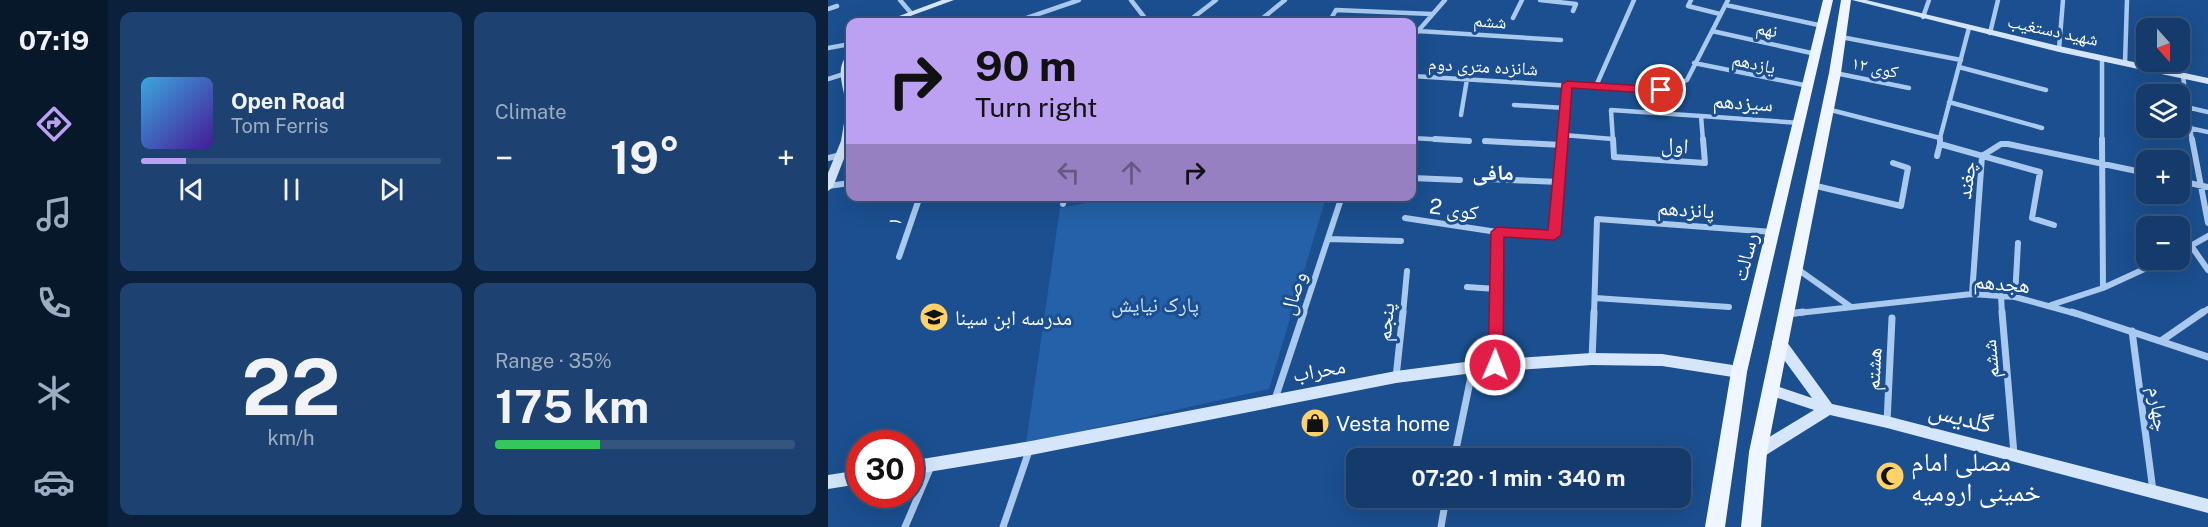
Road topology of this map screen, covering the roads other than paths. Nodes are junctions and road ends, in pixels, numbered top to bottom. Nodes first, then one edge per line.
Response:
1 (900, 0) edge
2 (950, 0) edge
3 (1079, 0) edge
4 (1131, 0) edge
5 (1216, 0) edge
6 (1285, 0) edge
7 (1445, 0) edge
8 (1522, 0) edge
9 (1540, 0) edge
10 (1635, 0) edge
11 (1691, 0) edge
12 (1828, 0) edge
13 (1846, 0) edge
14 (1856, 0) edge
15 (1929, 0) edge
16 (1998, 0) edge
17 (2063, 0) edge
18 (2127, 0) edge
19 (1727, 2) edge
20 (837, 6) dead end
21 (828, 9) edge
22 (1573, 11) dead end
23 (912, 13) junction
24 (1432, 14) junction
25 (1720, 14) junction
26 (1332, 16) dead end
27 (1923, 17) junction
28 (898, 18) edge
29 (1027, 18) edge
30 (1145, 18) edge
31 (1193, 18) edge
32 (1262, 18) edge
33 (1513, 18) dead end
34 (1823, 26) junction
35 (1969, 28) junction
36 (1418, 31) junction
37 (1712, 31) junction
38 (1416, 33) edge
39 (1990, 33) junction
40 (1841, 37) junction
41 (1561, 40) dead end
42 (846, 45) edge
43 (828, 48) edge
44 (2059, 49) junction
45 (1817, 54) junction
46 (2102, 58) junction
47 (1961, 60) junction
48 (1694, 63) junction
49 (2125, 63) junction
50 (1959, 67) junction
51 (846, 68) edge
52 (1835, 73) junction
53 (844, 74) junction
54 (1416, 76) edge
55 (2183, 76) junction
56 (828, 79) edge
57 (1467, 79) junction
58 (2208, 81) edge
59 (846, 82) edge
60 (1567, 84) junction
61 (2183, 84) edge
62 (1596, 86) junction
63 (1809, 86) junction
64 (1909, 88) dead end
65 (1831, 90) junction
66 (2046, 90) dead end
67 (1949, 102) junction
68 (1514, 105) dead end
69 (1565, 108) junction
70 (2190, 108) edge
71 (1827, 109) junction
72 (2208, 112) edge
73 (1461, 116) dead end
74 (1701, 116) junction
75 (1800, 123) junction
76 (2042, 128) dead end
77 (2190, 128) joint
78 (2208, 132) edge
79 (1563, 135) junction
80 (1416, 138) edge
81 (1613, 139) junction
82 (1469, 141) dead end
83 (1485, 141) dead end
84 (1940, 141) junction
85 (846, 144) edge
86 (1562, 145) junction
87 (841, 155) junction
88 (1937, 156) dead end
89 (1982, 156) junction
90 (828, 158) edge
91 (1893, 163) dead end
92 (2102, 164) junction
93 (2136, 171) edge
94 (1416, 178) edge
95 (1487, 179) dead end
96 (1460, 180) dead end
97 (1559, 182) junction
98 (2190, 183) edge
99 (846, 184) edge
100 (1811, 185) junction
101 (2201, 186) junction
102 (828, 187) edge
103 (2208, 187) edge
104 (918, 201) edge
105 (1340, 201) edge
106 (1405, 218) dead end
107 (2208, 223) edge
108 (2054, 225) dead end
109 (1497, 232) junction
110 (1773, 232) junction
111 (2208, 236) edge
112 (1328, 239) junction
113 (1401, 241) dead end
114 (2018, 243) dead end
115 (2192, 247) joint
116 (899, 257) dead end
117 (1796, 268) junction
118 (2142, 270) edge
119 (2208, 270) edge
120 (1407, 271) dead end
121 (1467, 287) dead end
122 (2103, 288) junction
123 (1496, 289) junction
124 (1972, 294) junction
125 (2001, 296) junction
126 (2015, 297) junction
127 (1595, 298) junction
128 (2050, 305) junction
129 (1729, 307) dead end
130 (1852, 308) junction
131 (2208, 309) edge
132 (1786, 314) junction
133 (1892, 318) dead end
134 (2132, 331) junction
135 (2161, 341) junction
136 (1779, 342) junction
137 (2208, 357) edge
138 (1593, 359) junction
139 (1495, 365) junction
140 (1473, 367) junction
141 (1739, 372) junction
142 (1396, 377) junction
143 (1771, 390) junction
144 (1275, 399) junction
145 (1828, 409) junction
146 (1887, 422) junction
147 (1030, 448) junction
148 (1456, 448) edge
149 (1758, 452) junction
150 (2014, 455) junction
151 (932, 464) junction
152 (924, 465) edge
153 (846, 479) edge
154 (828, 482) edge
155 (2153, 492) junction
156 (2208, 506) edge
157 (1444, 508) edge
158 (905, 527) edge
159 (1003, 527) edge
160 (1441, 527) edge
161 (1715, 527) edge
162 (1751, 527) edge

1 - 23 street
2 - 23 street
3 - 29 street
4 - 30 street
5 - 31 street
6 - 32 street
7 - 24 street
8 - 33 street
9 - 22 street
10 - 62 street
11 - 25 street
12 - 34 main road, رسالت
13 - 40 main road
14 - 27 street, شهید دستغیب
15 - 27 street
16 - 39 street
17 - 44 street
18 - 49 street
19 - 25 street
19 - 34 street
20 - 21 street
23 - 28 street
24 - 26 street
24 - 36 street
25 - 37 street
27 - 35 street, شهید دستغیب
34 - 45 main road, رسالت
35 - 39 street, شهید دستغیب
35 - 47 street
36 - 38 street
36 - 41 street, ششم
37 - 45 street, نهم
37 - 48 street
39 - 44 street, شهید دستغیب
40 - 47 street
40 - 52 main road
42 - 43 street
44 - 46 street, شهید دستغیب
45 - 63 main road, رسالت
46 - 49 street, شهید دستغیب
46 - 92 street
47 - 50 street
48 - 62 street, شانزده متری دوم
48 - 63 street, یازدهم
49 - 55 street, شهید دستغیب
50 - 66 street
50 - 67 street
51 - 53 street
52 - 64 street, کوی ۱۲
52 - 65 main road
53 - 56 street
53 - 59 street
54 - 57 street, شانزده متری دوم
55 - 58 street, شهید دستغیب
55 - 61 street
57 - 60 street, شانزده متری دوم
57 - 73 street
60 - 62 street, شانزده متری دوم
60 - 69 street
63 - 65 main road
63 - 75 main road, رسالت
65 - 71 main road
67 - 76 street
67 - 84 street
68 - 69 street
69 - 79 street
70 - 72 street
71 - 84 street
71 - 100 main road
74 - 75 street, سیزدهم
74 - 81 street, سیزدهم
74 - 81 street, اول
75 - 110 main road, رسالت
77 - 78 street
77 - 101 street
79 - 81 street
79 - 86 street
80 - 82 street
83 - 86 street
84 - 88 street
84 - 89 street
85 - 87 street
86 - 97 street
87 - 90 street
87 - 102 street
89 - 92 street, چغند
89 - 108 street
89 - 124 street, چغند
91 - 100 street
92 - 93 street, چغند
92 - 122 street
94 - 96 street
95 - 97 street
97 - 109 street, کوی 2
98 - 101 street
99 - 102 street
100 - 117 main road
101 - 103 street
101 - 107 street
104 - 116 street, ۱
105 - 112 street, وصال
106 - 109 street, کوی 2
109 - 123 street
110 - 127 street, پانزدهم
110 - 141 main road, رسالت
111 - 115 street
112 - 113 street
112 - 144 street, وصال
114 - 126 street
115 - 119 street
117 - 130 street
117 - 132 main road
118 - 122 street
120 - 142 street, پنجم
121 - 123 street
122 - 128 street
123 - 139 street
124 - 125 street, هجدهم
124 - 130 street, هجدهم
125 - 126 street, هجدهم
125 - 150 street, ششم
126 - 128 street, هجدهم
127 - 129 street
127 - 138 street
128 - 134 street, هجدهم
130 - 132 street, هجدهم
131 - 135 street
132 - 136 main road
133 - 146 street, هشتم
134 - 135 street, هجدهم
134 - 155 street, چهارم
135 - 137 street, هجدهم
136 - 143 main road
136 - 145 street
138 - 139 street, محراب
138 - 141 street, محراب
139 - 140 street, محراب
140 - 142 street, محراب
140 - 148 street
141 - 161 main road, رسالت
142 - 144 street, محراب
143 - 145 street, گلدیس
143 - 149 main road
144 - 147 street, محراب
145 - 146 street, گلدیس
145 - 149 street
146 - 150 street, گلدیس
147 - 151 street, محراب
147 - 159 street
149 - 162 main road
150 - 155 street, گلدیس
151 - 152 street, محراب
151 - 158 street
153 - 154 street
155 - 156 street, گلدیس
157 - 160 street

